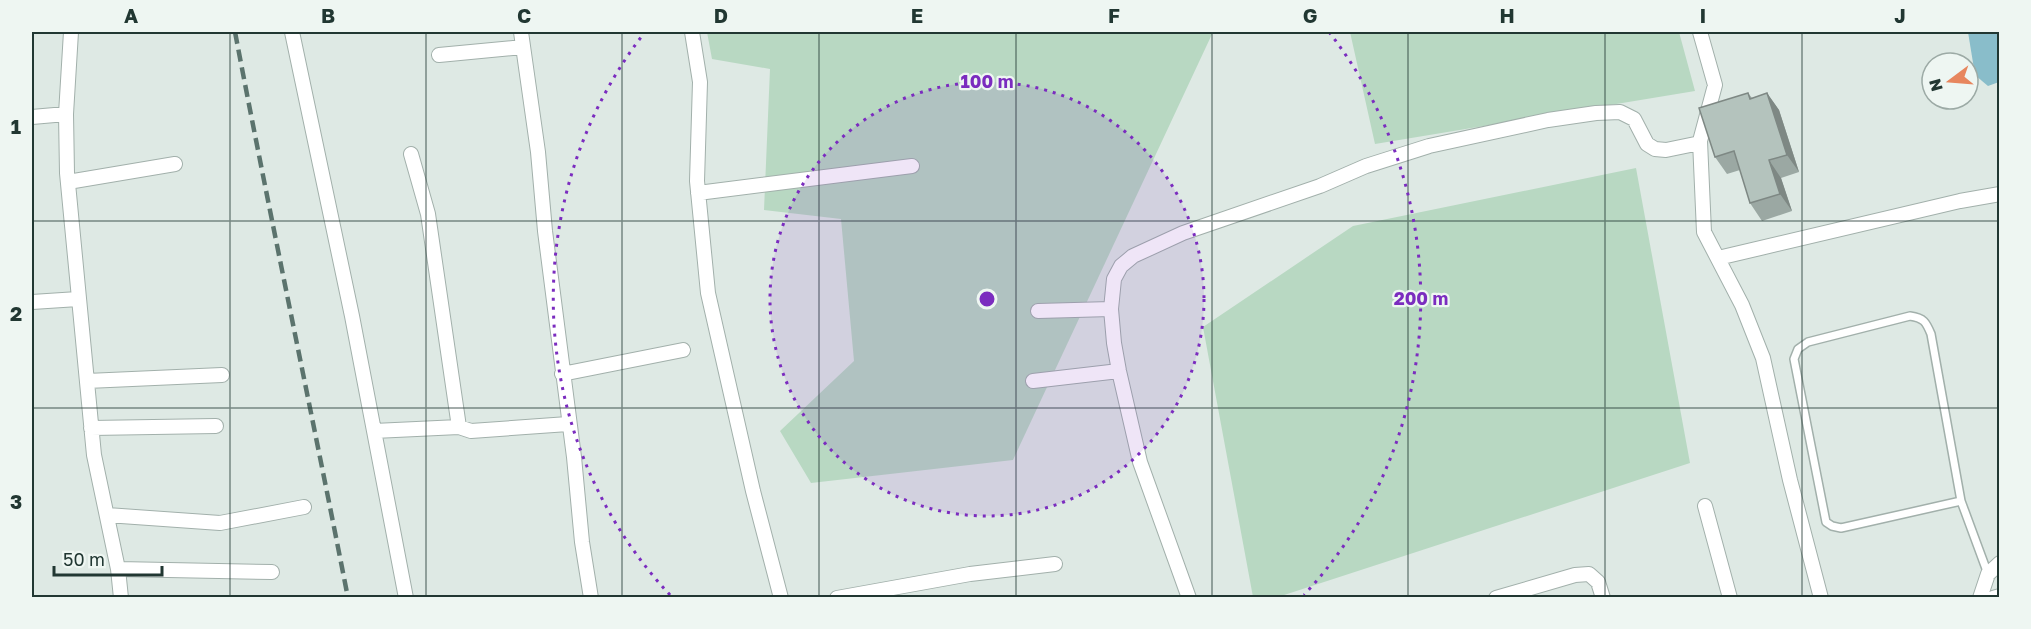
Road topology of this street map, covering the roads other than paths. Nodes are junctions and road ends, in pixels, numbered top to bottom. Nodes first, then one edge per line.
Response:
1 (71, 32) edge
2 (292, 32) edge
3 (520, 32) edge
4 (692, 32) edge
5 (1700, 32) edge
6 (523, 47) junction
7 (440, 55) dead end
8 (66, 114) junction
9 (32, 117) edge
10 (1700, 143) junction
11 (411, 154) dead end
12 (176, 164) dead end
13 (912, 166) dead end
14 (68, 182) junction
15 (698, 193) junction
16 (2000, 194) edge
17 (1718, 258) junction
18 (78, 299) junction
19 (32, 302) edge
20 (1111, 309) junction
21 (1038, 311) dead end
22 (683, 350) dead end
23 (1119, 371) junction
24 (562, 374) junction
25 (222, 375) dead end
26 (87, 381) junction
27 (1033, 381) dead end
28 (568, 424) junction
29 (216, 426) dead end
30 (459, 427) junction
31 (92, 428) junction
32 (374, 431) junction
33 (1961, 501) junction
34 (1705, 506) dead end
35 (304, 507) dead end
36 (107, 516) junction
37 (2000, 563) edge
38 (1055, 564) dead end
39 (118, 569) junction
40 (272, 572) dead end
41 (1988, 574) junction
42 (2000, 596) edge
43 (121, 597) edge
44 (406, 597) edge
45 (591, 597) edge
46 (781, 597) edge
47 (837, 597) edge
48 (1189, 597) edge
49 (1496, 597) edge
50 (1603, 597) edge
51 (1730, 597) edge
52 (1821, 597) edge
53 (1980, 597) edge
54 (1993, 597) edge

1 - 8 street
2 - 32 street
3 - 6 street
4 - 15 street
5 - 10 street
6 - 7 street
6 - 24 street
8 - 9 street
8 - 14 street
10 - 17 street
10 - 20 street
11 - 30 street
12 - 14 street
13 - 15 street
14 - 18 street
15 - 46 street
16 - 17 street
17 - 52 street
18 - 19 street
18 - 26 street
20 - 21 street
20 - 23 street
22 - 24 street
23 - 27 street
23 - 48 street
24 - 28 street
25 - 26 street
26 - 31 street
28 - 30 street
28 - 45 street
29 - 31 street
30 - 32 street
31 - 36 street
32 - 44 street
33 - 33 lane
33 - 41 lane
34 - 51 street
35 - 36 street
36 - 39 street
37 - 41 street
38 - 47 street
39 - 40 street
39 - 43 street
41 - 53 street
42 - 54 street
49 - 50 street

